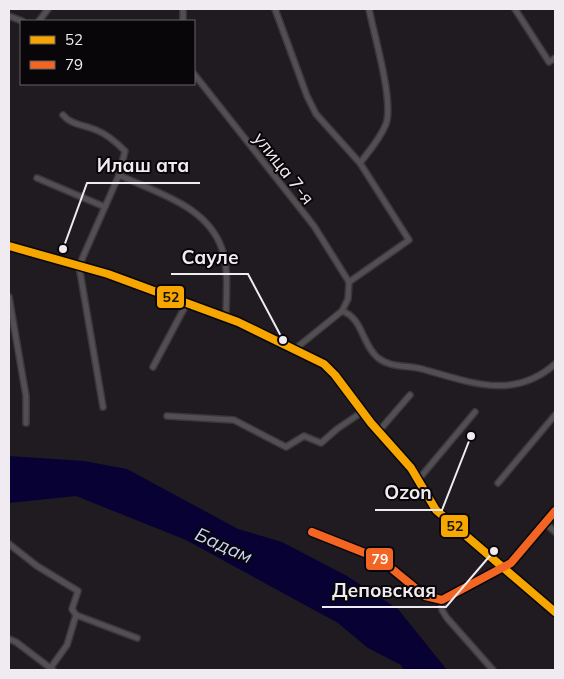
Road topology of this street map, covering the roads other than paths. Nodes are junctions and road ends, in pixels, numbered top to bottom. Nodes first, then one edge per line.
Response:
1 (48, 9) edge
2 (275, 9) edge
3 (369, 9) edge
4 (515, 9) edge
5 (40, 20) edge
6 (555, 58) edge
7 (195, 75) edge
8 (64, 115) dead end
9 (360, 163) junction
10 (119, 175) junction
11 (37, 178) dead end
12 (105, 207) junction
13 (9, 246) edge
14 (79, 266) junction
15 (348, 282) junction
16 (9, 297) edge
17 (187, 303) junction
18 (342, 311) junction
19 (226, 318) junction
20 (296, 349) junction
21 (555, 364) edge
22 (153, 368) dead end
23 (410, 395) dead end
24 (103, 407) dead end
25 (362, 412) junction
26 (475, 412) dead end
27 (555, 415) edge
28 (167, 416) dead end
29 (26, 422) dead end
30 (378, 432) junction
31 (418, 480) junction
32 (498, 483) dead end
33 (555, 511) edge
34 (545, 523) junction
35 (312, 532) dead end
36 (555, 532) edge
37 (9, 544) edge
38 (504, 567) junction
39 (442, 600) junction
40 (555, 612) edge
41 (76, 615) junction
42 (137, 638) dead end
43 (9, 639) edge
44 (51, 670) edge
45 (493, 670) edge

1 - 5 street
2 - 9 street
3 - 9 street
4 - 6 street
7 - 15 street, улица 7-я
8 - 10 street
9 - 15 street
10 - 12 street
10 - 19 street
11 - 12 street
12 - 14 street
13 - 14 street
14 - 17 street
14 - 24 street
15 - 18 street
16 - 29 street
17 - 19 street
17 - 22 street
18 - 20 street
18 - 21 street
19 - 20 street
20 - 25 street
23 - 30 street
25 - 28 street
25 - 30 street
26 - 31 street
27 - 32 street
30 - 31 street
31 - 38 street
33 - 34 street
34 - 36 street
34 - 38 street
35 - 39 street
37 - 41 street
38 - 39 street
38 - 40 street
39 - 45 street
41 - 42 street
41 - 44 street
43 - 44 street

